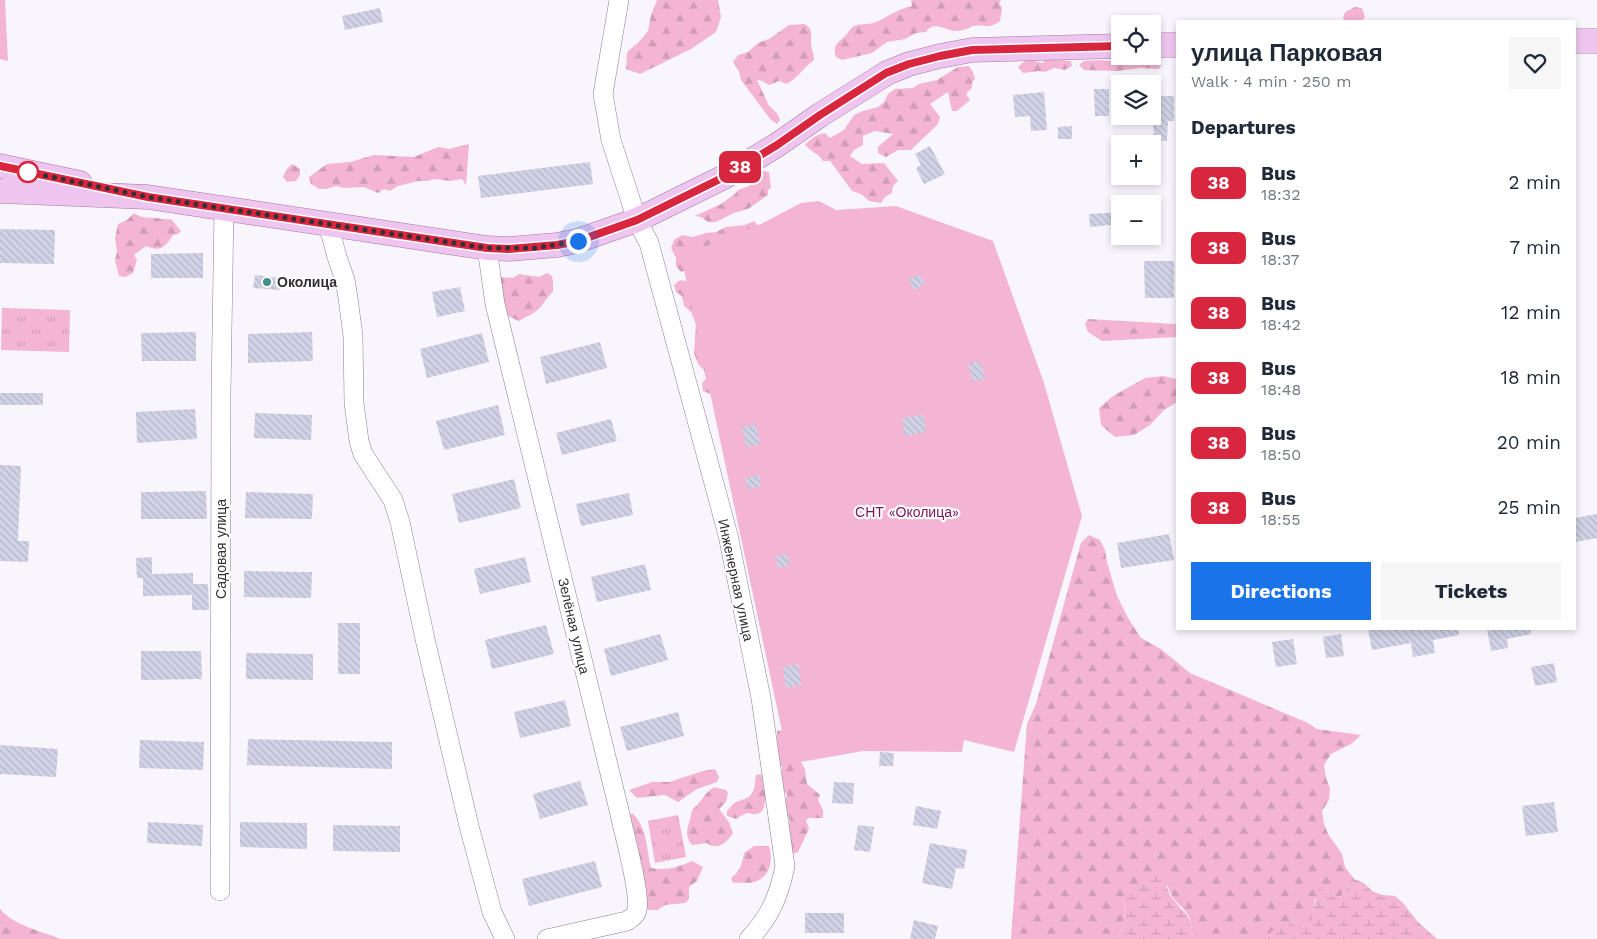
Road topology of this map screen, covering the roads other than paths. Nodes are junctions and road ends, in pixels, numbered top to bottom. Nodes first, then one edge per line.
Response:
1 (619, 0) edge
2 (1576, 41) edge
3 (1597, 41) edge
4 (1161, 45) edge
5 (1176, 45) edge
6 (1111, 46) edge
7 (0, 166) edge
8 (0, 191) edge
9 (148, 197) junction
10 (224, 208) junction
11 (637, 220) junction
12 (328, 223) junction
13 (487, 248) junction
14 (220, 891) dead end
15 (505, 939) edge
16 (547, 939) edge
17 (749, 939) edge

1 - 11 street, Инженерная улица
2 - 3 main road
4 - 5 main road
6 - 11 main road
7 - 9 main road
8 - 9 main road
9 - 10 main road
10 - 12 main road
10 - 14 street, Садовая улица
11 - 13 main road
11 - 17 street, Инженерная улица
12 - 13 main road
12 - 15 street
13 - 16 street, Зелёная улица

